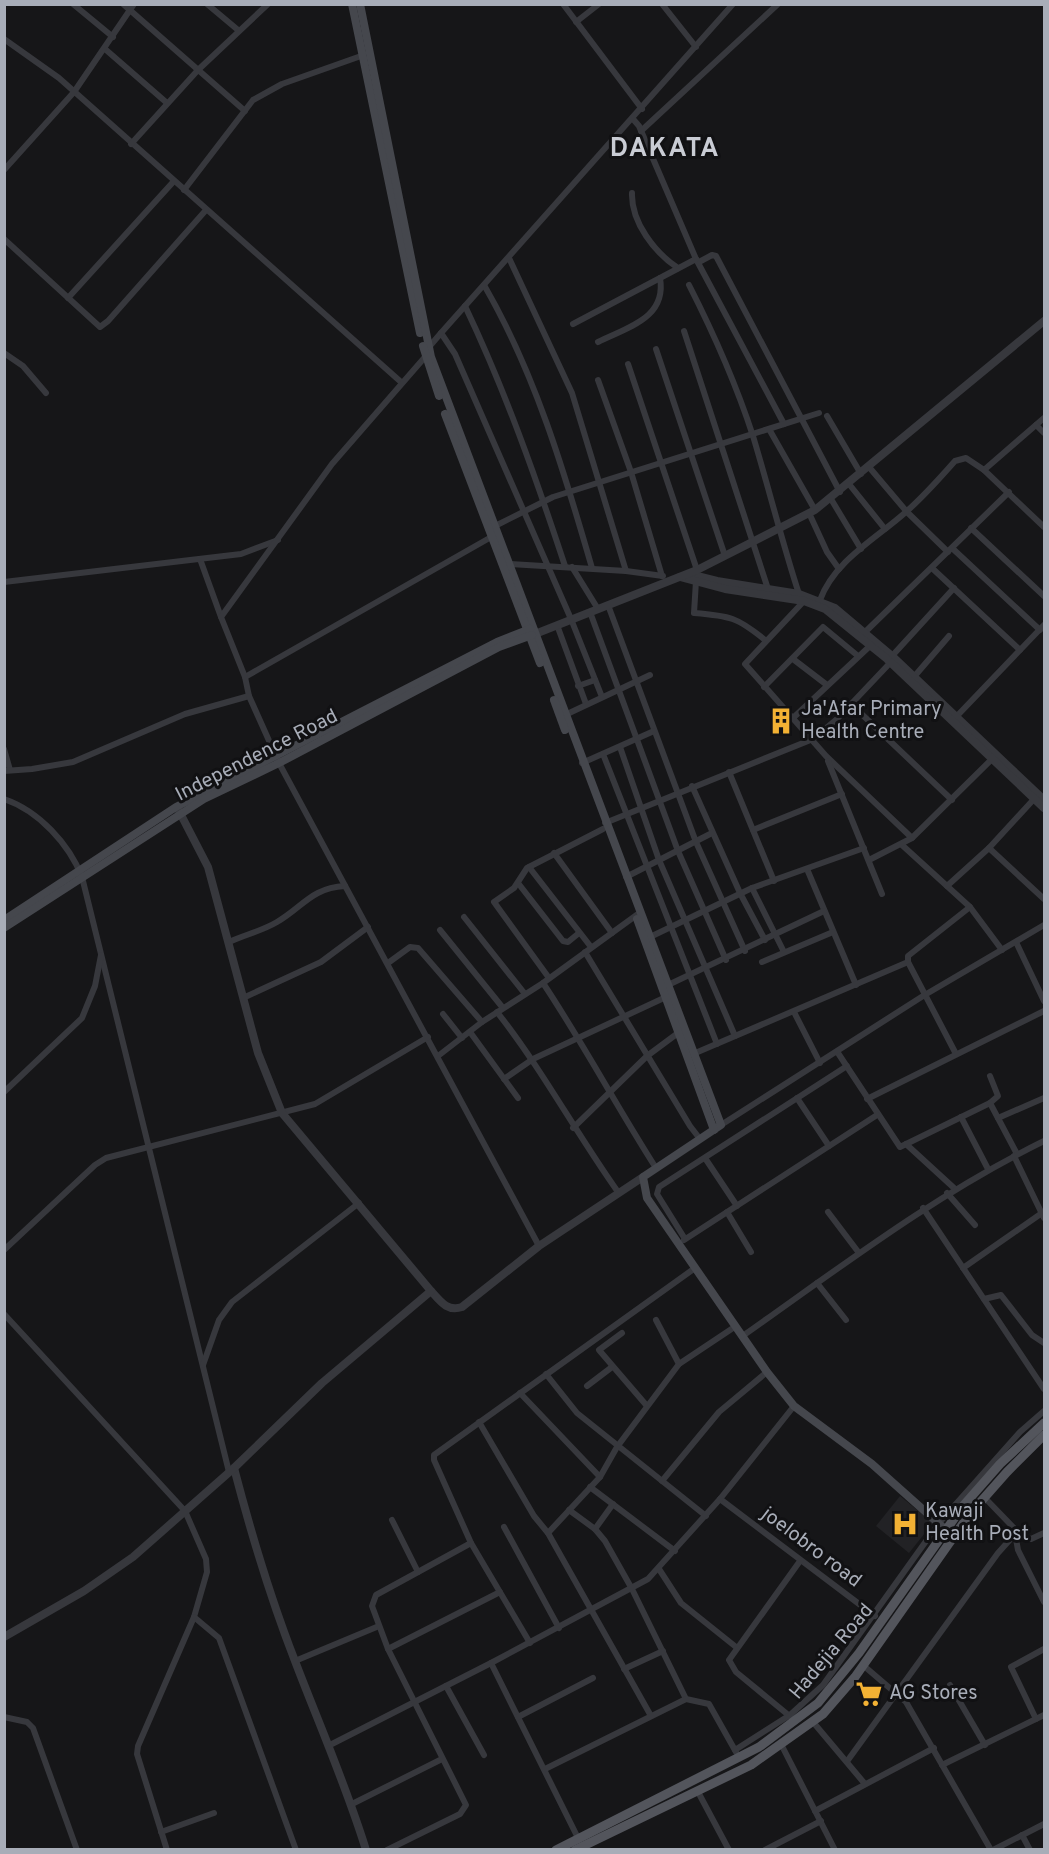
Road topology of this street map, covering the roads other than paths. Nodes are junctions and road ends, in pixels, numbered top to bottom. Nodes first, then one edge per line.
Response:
1 (73, 4) edge
2 (123, 4) edge
3 (207, 4) edge
4 (268, 4) edge
5 (352, 4) edge
6 (360, 4) edge
7 (563, 4) edge
8 (599, 4) edge
9 (662, 4) edge
10 (733, 4) edge
11 (778, 4) edge
12 (132, 7) edge
13 (576, 22) junction
14 (238, 30) junction
15 (113, 37) junction
16 (4, 39) edge
17 (696, 47) junction
18 (105, 49) junction
19 (361, 56) junction
20 (198, 70) junction
21 (74, 92) junction
22 (167, 103) junction
23 (642, 109) junction
24 (245, 111) junction
25 (633, 119) junction
26 (641, 131) junction
27 (131, 144) junction
28 (4, 170) edge
29 (174, 181) junction
30 (184, 190) junction
31 (632, 194) dead end
32 (395, 204) junction
33 (206, 210) junction
34 (4, 239) edge
35 (509, 258) junction
36 (698, 260) junction
37 (678, 268) junction
38 (660, 278) junction
39 (484, 285) junction
40 (689, 285) dead end
41 (68, 298) junction
42 (465, 306) junction
43 (1044, 321) edge
44 (573, 324) dead end
45 (684, 331) dead end
46 (441, 333) junction
47 (598, 342) dead end
48 (429, 347) junction
49 (656, 350) dead end
50 (4, 353) edge
51 (425, 357) junction
52 (628, 364) dead end
53 (598, 381) dead end
54 (401, 382) junction
55 (46, 393) dead end
56 (819, 413) dead end
57 (827, 416) dead end
58 (1044, 418) edge
59 (800, 419) junction
60 (784, 424) junction
61 (1036, 425) junction
62 (769, 429) junction
63 (1044, 432) edge
64 (752, 434) junction
65 (722, 444) junction
66 (691, 453) junction
67 (464, 455) junction
68 (661, 463) junction
69 (869, 467) junction
70 (984, 470) junction
71 (631, 472) junction
72 (861, 474) junction
73 (600, 482) junction
74 (849, 484) junction
75 (570, 492) junction
76 (840, 492) junction
77 (1009, 492) junction
78 (831, 499) junction
79 (544, 502) junction
80 (525, 512) junction
81 (812, 512) junction
82 (907, 512) junction
83 (495, 526) junction
84 (1044, 527) edge
85 (781, 528) junction
86 (971, 528) junction
87 (885, 529) junction
88 (493, 537) junction
89 (279, 540) junction
90 (751, 543) junction
91 (861, 549) junction
92 (950, 550) junction
93 (725, 556) junction
94 (200, 560) junction
95 (510, 564) junction
96 (546, 566) junction
97 (569, 567) junction
98 (592, 568) junction
99 (839, 569) junction
100 (933, 569) junction
101 (697, 570) junction
102 (626, 571) junction
103 (685, 576) junction
104 (664, 579) junction
105 (696, 581) junction
106 (4, 582) edge
107 (954, 588) junction
108 (768, 589) junction
109 (1044, 596) edge
110 (802, 597) junction
111 (820, 600) junction
112 (608, 605) junction
113 (594, 610) junction
114 (221, 617) junction
115 (571, 619) junction
116 (557, 625) junction
117 (1042, 627) edge
118 (531, 632) junction
119 (863, 634) junction
120 (949, 636) dead end
121 (765, 640) junction
122 (871, 645) junction
123 (1020, 650) junction
124 (858, 657) junction
125 (793, 659) junction
126 (891, 659) junction
127 (650, 675) dead end
128 (245, 677) junction
129 (913, 678) junction
130 (595, 680) junction
131 (636, 681) junction
132 (827, 685) junction
133 (578, 686) junction
134 (764, 687) junction
135 (620, 688) junction
136 (249, 696) junction
137 (602, 697) junction
138 (586, 704) junction
139 (851, 704) junction
140 (565, 715) junction
141 (956, 717) junction
142 (793, 718) junction
143 (654, 731) junction
144 (813, 739) junction
145 (637, 740) junction
146 (620, 747) junction
147 (4, 748) edge
148 (603, 754) junction
149 (826, 756) junction
150 (992, 759) junction
151 (277, 760) junction
152 (582, 763) junction
153 (7, 770) edge
154 (729, 772) junction
155 (1013, 774) junction
156 (692, 786) junction
157 (676, 793) junction
158 (842, 794) junction
159 (4, 799) edge
160 (1034, 799) junction
161 (659, 800) junction
162 (952, 800) junction
163 (1044, 800) edge
164 (643, 807) junction
165 (1044, 808) edge
166 (178, 810) junction
167 (626, 814) junction
168 (604, 826) junction
169 (753, 830) junction
170 (712, 833) junction
171 (912, 838) junction
172 (696, 842) junction
173 (902, 845) junction
174 (864, 848) junction
175 (989, 848) junction
176 (678, 851) junction
177 (554, 853) junction
178 (659, 860) junction
179 (869, 860) junction
180 (646, 866) junction
181 (529, 867) junction
182 (807, 869) junction
183 (81, 874) junction
184 (626, 877) junction
185 (774, 881) junction
186 (518, 883) junction
187 (345, 886) junction
188 (947, 886) junction
189 (752, 888) junction
190 (740, 893) junction
191 (882, 894) dead end
192 (1044, 899) edge
193 (721, 902) junction
194 (970, 907) junction
195 (703, 910) junction
196 (824, 911) junction
197 (638, 914) junction
198 (464, 917) dead end
199 (685, 919) junction
200 (4, 920) edge
201 (1044, 925) edge
202 (368, 927) junction
203 (670, 927) junction
204 (4, 928) edge
205 (440, 930) dead end
206 (833, 932) junction
207 (579, 933) junction
208 (612, 933) junction
209 (776, 934) junction
210 (650, 937) junction
211 (765, 940) junction
212 (229, 942) junction
213 (1016, 942) junction
214 (591, 947) junction
215 (1002, 950) junction
216 (745, 951) junction
217 (101, 952) junction
218 (585, 952) junction
219 (784, 952) junction
220 (726, 960) junction
221 (762, 962) dead end
222 (908, 962) junction
223 (388, 963) junction
224 (706, 968) junction
225 (690, 976) junction
226 (549, 978) junction
227 (543, 983) junction
228 (668, 985) junction
229 (856, 985) junction
230 (525, 994) junction
231 (923, 996) junction
232 (666, 997) junction
233 (243, 998) junction
234 (1044, 1001) edge
235 (503, 1008) junction
236 (1044, 1011) edge
237 (497, 1012) junction
238 (794, 1012) junction
239 (443, 1014) dead end
240 (623, 1017) junction
241 (482, 1022) junction
242 (470, 1032) junction
243 (678, 1033) junction
244 (735, 1036) junction
245 (428, 1037) junction
246 (462, 1038) junction
247 (580, 1038) junction
248 (717, 1044) junction
249 (838, 1053) junction
250 (693, 1054) junction
251 (956, 1054) junction
252 (438, 1056) junction
253 (647, 1056) junction
254 (533, 1059) junction
255 (820, 1063) junction
256 (847, 1066) junction
257 (990, 1076) dead end
258 (504, 1079) junction
259 (4, 1092) edge
260 (610, 1094) junction
261 (518, 1098) dead end
262 (797, 1098) junction
263 (1044, 1098) edge
264 (867, 1099) junction
265 (990, 1103) junction
266 (282, 1113) junction
267 (877, 1115) junction
268 (962, 1117) junction
269 (998, 1118) junction
270 (718, 1127) junction
271 (573, 1128) junction
272 (700, 1139) junction
273 (1044, 1141) edge
274 (906, 1144) junction
275 (148, 1146) junction
276 (829, 1146) junction
277 (1015, 1155) junction
278 (705, 1158) junction
279 (656, 1168) junction
280 (988, 1168) junction
281 (643, 1177) junction
282 (954, 1188) junction
283 (618, 1192) junction
284 (947, 1193) junction
285 (359, 1203) junction
286 (737, 1206) junction
287 (923, 1208) junction
288 (727, 1212) junction
289 (828, 1212) dead end
290 (1043, 1215) edge
291 (975, 1226) dead end
292 (682, 1242) junction
293 (539, 1246) junction
294 (4, 1250) edge
295 (752, 1252) dead end
296 (858, 1253) junction
297 (695, 1268) junction
298 (963, 1268) junction
299 (817, 1283) junction
300 (430, 1291) junction
301 (984, 1299) junction
302 (4, 1314) edge
303 (656, 1320) dead end
304 (846, 1320) dead end
305 (736, 1326) junction
306 (622, 1333) dead end
307 (744, 1335) junction
308 (1044, 1335) edge
309 (1041, 1341) edge
310 (679, 1364) junction
311 (202, 1366) junction
312 (612, 1367) junction
313 (767, 1372) junction
314 (546, 1374) junction
315 (587, 1386) dead end
316 (1044, 1389) edge
317 (520, 1393) junction
318 (647, 1406) junction
319 (794, 1406) junction
320 (1044, 1411) edge
321 (478, 1422) junction
322 (1044, 1423) edge
323 (1044, 1435) edge
324 (617, 1447) junction
325 (231, 1470) junction
326 (600, 1477) junction
327 (662, 1481) junction
328 (590, 1487) junction
329 (984, 1497) junction
330 (720, 1499) junction
331 (613, 1504) junction
332 (569, 1510) junction
333 (185, 1511) junction
334 (706, 1516) junction
335 (392, 1520) dead end
336 (943, 1526) junction
337 (504, 1527) dead end
338 (595, 1529) junction
339 (548, 1533) junction
340 (1016, 1533) junction
341 (1044, 1533) edge
342 (956, 1535) junction
343 (471, 1543) junction
344 (675, 1551) junction
345 (800, 1561) junction
346 (659, 1569) junction
347 (418, 1572) junction
348 (632, 1588) junction
349 (500, 1592) junction
350 (1044, 1602) edge
351 (591, 1611) junction
352 (874, 1616) junction
353 (194, 1617) junction
354 (882, 1622) junction
355 (379, 1626) junction
356 (559, 1628) junction
357 (4, 1637) edge
358 (530, 1643) junction
359 (736, 1647) junction
360 (388, 1649) junction
361 (1044, 1649) edge
362 (663, 1651) junction
363 (295, 1660) junction
364 (491, 1663) junction
365 (864, 1666) junction
366 (624, 1669) junction
367 (593, 1678) dead end
368 (950, 1685) dead end
369 (446, 1686) junction
370 (898, 1692) junction
371 (686, 1698) junction
372 (414, 1702) junction
373 (1044, 1715) edge
374 (651, 1716) junction
375 (4, 1717) edge
376 (518, 1717) junction
377 (793, 1719) junction
378 (1036, 1719) junction
379 (813, 1722) junction
380 (781, 1744) junction
381 (330, 1745) junction
382 (985, 1745) junction
383 (934, 1748) junction
384 (740, 1754) junction
385 (484, 1755) dead end
386 (442, 1759) junction
387 (848, 1760) junction
388 (751, 1765) junction
389 (942, 1765) junction
390 (545, 1769) junction
391 (865, 1784) junction
392 (698, 1790) junction
393 (352, 1804) junction
394 (815, 1811) junction
395 (214, 1813) dead end
396 (821, 1821) junction
397 (1044, 1824) edge
398 (161, 1832) junction
399 (1022, 1835) junction
400 (579, 1846) edge
401 (76, 1850) edge
402 (167, 1850) edge
403 (296, 1850) edge
404 (366, 1850) edge
405 (387, 1850) edge
406 (556, 1850) edge
407 (729, 1850) edge
408 (765, 1850) edge
409 (835, 1850) edge
410 (992, 1850) edge
411 (1030, 1850) edge

1 - 15 street
2 - 12 street
3 - 14 street
4 - 14 street
5 - 19 main road
6 - 32 main road
7 - 13 street
8 - 13 street
9 - 17 street
10 - 17 street
11 - 26 street
12 - 15 street
12 - 20 street
13 - 23 street
14 - 20 street
15 - 18 street
16 - 21 street
17 - 23 street
18 - 21 street
18 - 22 street
19 - 24 street
19 - 32 main road
20 - 22 street
20 - 24 street
21 - 27 street
21 - 28 street
22 - 27 street
23 - 25 street
24 - 30 street
25 - 26 street
25 - 35 street
26 - 36 street
27 - 29 street
29 - 30 street
29 - 41 street
30 - 33 street
31 - 37 street
32 - 48 main road
32 - 51 main road
33 - 41 street
33 - 54 street
34 - 41 street
35 - 39 street
35 - 73 street
36 - 37 street
36 - 59 street
36 - 60 street
37 - 38 street
38 - 44 street
38 - 47 street
39 - 42 street
39 - 75 street
40 - 64 street
42 - 46 street
42 - 79 street
43 - 69 street
45 - 65 street
46 - 48 street
46 - 80 street
48 - 51 street
48 - 67 main road
49 - 66 street
50 - 55 street
51 - 54 street
51 - 67 main road
52 - 68 street
53 - 71 street
54 - 89 street
56 - 59 street
57 - 72 street
58 - 61 street
59 - 60 street
59 - 76 street
60 - 62 street
61 - 63 street
61 - 70 street
62 - 64 street
62 - 81 street
64 - 65 street
64 - 85 street
65 - 66 street
65 - 90 street
66 - 68 street
66 - 93 street
67 - 83 main road
67 - 88 main road
68 - 71 street
68 - 101 street
69 - 72 street
69 - 82 street
70 - 77 street
70 - 82 street
71 - 73 street
71 - 104 street
72 - 74 street
73 - 75 street
73 - 102 street
74 - 76 street
74 - 87 street
75 - 79 street
75 - 98 street
76 - 78 street
77 - 84 street
77 - 86 street
78 - 81 street
78 - 91 street
79 - 80 street
79 - 97 street
80 - 83 street
80 - 96 street
81 - 85 street
81 - 99 street
82 - 87 street
82 - 92 street
83 - 95 main road
85 - 90 street
85 - 110 street
86 - 92 street
86 - 109 street
87 - 91 street
88 - 118 main road
88 - 128 street
89 - 94 street
89 - 114 street
90 - 93 street
90 - 108 street
91 - 99 street
92 - 100 street
92 - 117 street
93 - 101 street
94 - 106 street
94 - 114 street
95 - 96 street
95 - 118 main road
96 - 97 street
96 - 115 street
97 - 98 street
97 - 113 street
98 - 102 street
99 - 111 street
100 - 107 street
100 - 119 street
101 - 103 street
102 - 104 street
103 - 104 street
103 - 105 street
103 - 108 street
104 - 112 street
105 - 110 street
105 - 121 street
107 - 123 street
107 - 126 street
108 - 110 street
110 - 111 street
110 - 119 street
110 - 121 street
111 - 119 street
112 - 113 street
112 - 131 street
113 - 115 street
113 - 135 street
114 - 128 street
115 - 116 street
115 - 130 street
116 - 118 street
116 - 133 street
117 - 123 street
118 - 140 main road
118 - 151 main road, Independence Road
118 - 168 main road
119 - 122 street
119 - 126 street
120 - 129 street
121 - 134 street
122 - 124 street
122 - 126 street
123 - 141 street
124 - 125 street
124 - 132 street
125 - 132 street
125 - 134 street
126 - 129 street
126 - 139 street
126 - 150 street
127 - 131 street
128 - 136 street
129 - 141 street
130 - 133 street
130 - 137 street
131 - 135 street
131 - 143 street
132 - 142 street
133 - 138 street
134 - 142 street
135 - 137 street
135 - 145 street
136 - 151 street
136 - 153 street
137 - 138 street
138 - 140 street
139 - 144 street
139 - 162 street
140 - 152 main road
141 - 155 street
142 - 144 street
143 - 145 street
143 - 157 street
144 - 149 street
144 - 154 street
145 - 146 street
145 - 161 street
146 - 148 street
146 - 164 street
147 - 153 street
148 - 152 street
148 - 167 street
149 - 158 street
149 - 171 street
150 - 155 street
150 - 162 street
151 - 166 main road, Independence Road
151 - 187 street
152 - 168 main road
154 - 156 street
154 - 169 street
155 - 160 street
155 - 163 street
156 - 157 street
156 - 170 street
157 - 161 street
157 - 172 street
158 - 169 street
158 - 174 street
159 - 183 street
160 - 165 street
160 - 175 street
161 - 164 street
161 - 176 street
162 - 171 street
164 - 167 street
164 - 178 street
166 - 183 main road, Independence Road
166 - 212 street
167 - 168 street
167 - 180 street
168 - 177 street
168 - 184 main road
168 - 197 main road
169 - 185 street
170 - 172 street
170 - 190 street
171 - 173 street
172 - 176 street
172 - 193 street
173 - 179 street
173 - 188 street
174 - 179 street
174 - 182 street
175 - 188 street
175 - 192 street
176 - 178 street
176 - 195 street
177 - 181 street
177 - 208 street
178 - 180 street
178 - 199 street
179 - 191 street
180 - 184 street
180 - 203 street
181 - 186 street
181 - 207 street
182 - 185 street
182 - 196 street
183 - 200 main road, Independence Road
183 - 204 main road, Independence Road
183 - 217 street
184 - 197 main road
185 - 189 street
186 - 207 street
186 - 226 street
187 - 202 street
187 - 212 street
188 - 194 street
189 - 190 street
189 - 209 street
190 - 193 street
190 - 211 street
193 - 195 street
193 - 216 street
194 - 215 street
194 - 222 street
195 - 199 street
195 - 220 street
196 - 206 street
196 - 209 street
197 - 208 street
197 - 210 main road
197 - 232 main road
198 - 230 street
199 - 203 street
199 - 224 street
201 - 213 street
202 - 223 street
202 - 233 street
203 - 210 street
203 - 225 street
205 - 235 street
206 - 219 street
206 - 229 street
207 - 214 street
208 - 214 street
209 - 211 street
209 - 219 street
210 - 228 main road
211 - 216 street
212 - 233 street
213 - 215 street
213 - 234 street
214 - 218 street
215 - 231 street
216 - 220 street
217 - 259 street
217 - 275 street
218 - 226 street
218 - 240 street
219 - 221 street
220 - 224 street
222 - 229 street
222 - 231 street
223 - 241 street
223 - 245 street
224 - 225 street
224 - 244 street
225 - 228 street
225 - 248 street
226 - 227 street
227 - 230 street
227 - 247 street
228 - 250 main road
229 - 238 street
230 - 235 street
231 - 249 street
231 - 251 street
232 - 240 street
232 - 243 main road
233 - 266 street
235 - 237 street
236 - 251 street
237 - 241 street
237 - 254 street
238 - 244 street
238 - 255 street
239 - 246 street
240 - 247 street
240 - 253 street
241 - 242 street
242 - 246 street
242 - 258 street
243 - 253 street
243 - 270 main road
244 - 248 street
245 - 252 street
245 - 266 street
246 - 252 street
247 - 254 street
247 - 260 street
248 - 250 street
249 - 255 street
249 - 256 street
250 - 270 main road
251 - 264 street
252 - 293 street
253 - 260 street
253 - 272 street
254 - 258 street
254 - 271 street
255 - 270 street
256 - 262 street
256 - 264 street
257 - 265 street
258 - 261 street
260 - 271 street
260 - 279 street
262 - 276 street
262 - 278 street
263 - 269 street
264 - 267 street
265 - 268 street
265 - 269 street
266 - 275 street
266 - 285 street
267 - 274 street
267 - 276 street
268 - 274 street
268 - 280 street
269 - 277 street
270 - 272 main road
271 - 283 street
272 - 279 main road
273 - 277 street
274 - 282 street
275 - 294 street
275 - 311 street
276 - 286 street
277 - 280 street
277 - 290 street
278 - 286 street
278 - 292 street
279 - 281 main road
280 - 282 street
281 - 283 street
281 - 292 main road
282 - 284 street
283 - 293 street
284 - 287 street
284 - 291 street
285 - 300 street
285 - 311 street
286 - 288 street
287 - 296 street
287 - 298 street
288 - 292 street
288 - 295 street
289 - 296 street
290 - 298 street
292 - 297 main road
293 - 300 street
296 - 299 street
297 - 305 main road
297 - 314 street
298 - 301 street
299 - 304 street
299 - 307 street
300 - 325 street
301 - 309 street
301 - 316 street
302 - 333 street
303 - 310 street
305 - 307 main road
305 - 310 street
306 - 312 street
307 - 313 main road
308 - 309 street
310 - 318 street
311 - 325 street
312 - 315 street
312 - 318 street
313 - 319 main road
313 - 327 street
314 - 317 street
314 - 324 street
317 - 321 street
317 - 326 street
318 - 324 street
319 - 330 street
319 - 336 main road
320 - 336 street
321 - 339 street
321 - 343 street
322 - 336 main road, Hadejia Road
323 - 329 main road, Hadejia Road
324 - 326 street
324 - 327 street
325 - 333 street
325 - 363 street
326 - 328 street
327 - 334 street
328 - 331 street
328 - 332 street
329 - 340 street
329 - 342 main road, Hadejia Road
330 - 334 street
330 - 345 street, joelobro road
331 - 338 street
331 - 344 street
332 - 338 street
332 - 339 street
333 - 353 street
333 - 357 street
334 - 344 street
335 - 347 street
336 - 342 main road
336 - 352 street
336 - 354 main road, Hadejia Road
337 - 356 street
338 - 348 street
339 - 351 street
340 - 341 street
340 - 350 street
340 - 370 street
342 - 365 main road, Hadejia Road
343 - 347 street
343 - 349 street
344 - 346 street
345 - 352 street, joelobro road
345 - 359 street
346 - 348 street
346 - 359 street
347 - 355 street
348 - 351 street
348 - 362 street
349 - 358 street
349 - 360 street
351 - 356 street
351 - 366 street
352 - 354 street, joelobro road
352 - 377 street
353 - 398 street
353 - 403 street
354 - 377 main road, Hadejia Road
355 - 360 street
355 - 363 street
356 - 358 street
358 - 364 street
359 - 377 street
360 - 372 street
361 - 378 street
362 - 366 street
362 - 371 street
363 - 381 street
364 - 369 street
364 - 376 street
365 - 370 street
365 - 379 main road, Hadejia Road
366 - 374 street
367 - 376 street
368 - 382 street
369 - 372 street
369 - 385 street
370 - 383 street
370 - 387 street
371 - 374 street
371 - 384 street
372 - 381 street
372 - 386 street
373 - 378 street
374 - 390 street
375 - 401 street
376 - 390 street
377 - 384 main road, Hadejia Road
378 - 382 street
379 - 380 main road, Hadejia Road
379 - 387 street
380 - 388 main road, Hadejia Road
380 - 394 street
381 - 393 street
382 - 389 street
383 - 389 street
383 - 391 street
384 - 388 main road
384 - 400 main road, Hadejia Road
386 - 393 street
386 - 405 street
387 - 391 street
388 - 392 main road, Hadejia Road
389 - 410 street
390 - 400 street
391 - 394 street
392 - 400 main road, Hadejia Road
392 - 407 street
393 - 404 street
394 - 396 street
395 - 398 street
396 - 408 street
396 - 409 street
397 - 399 street
398 - 402 street
399 - 410 street
399 - 411 street
400 - 406 main road, Hadejia Road

